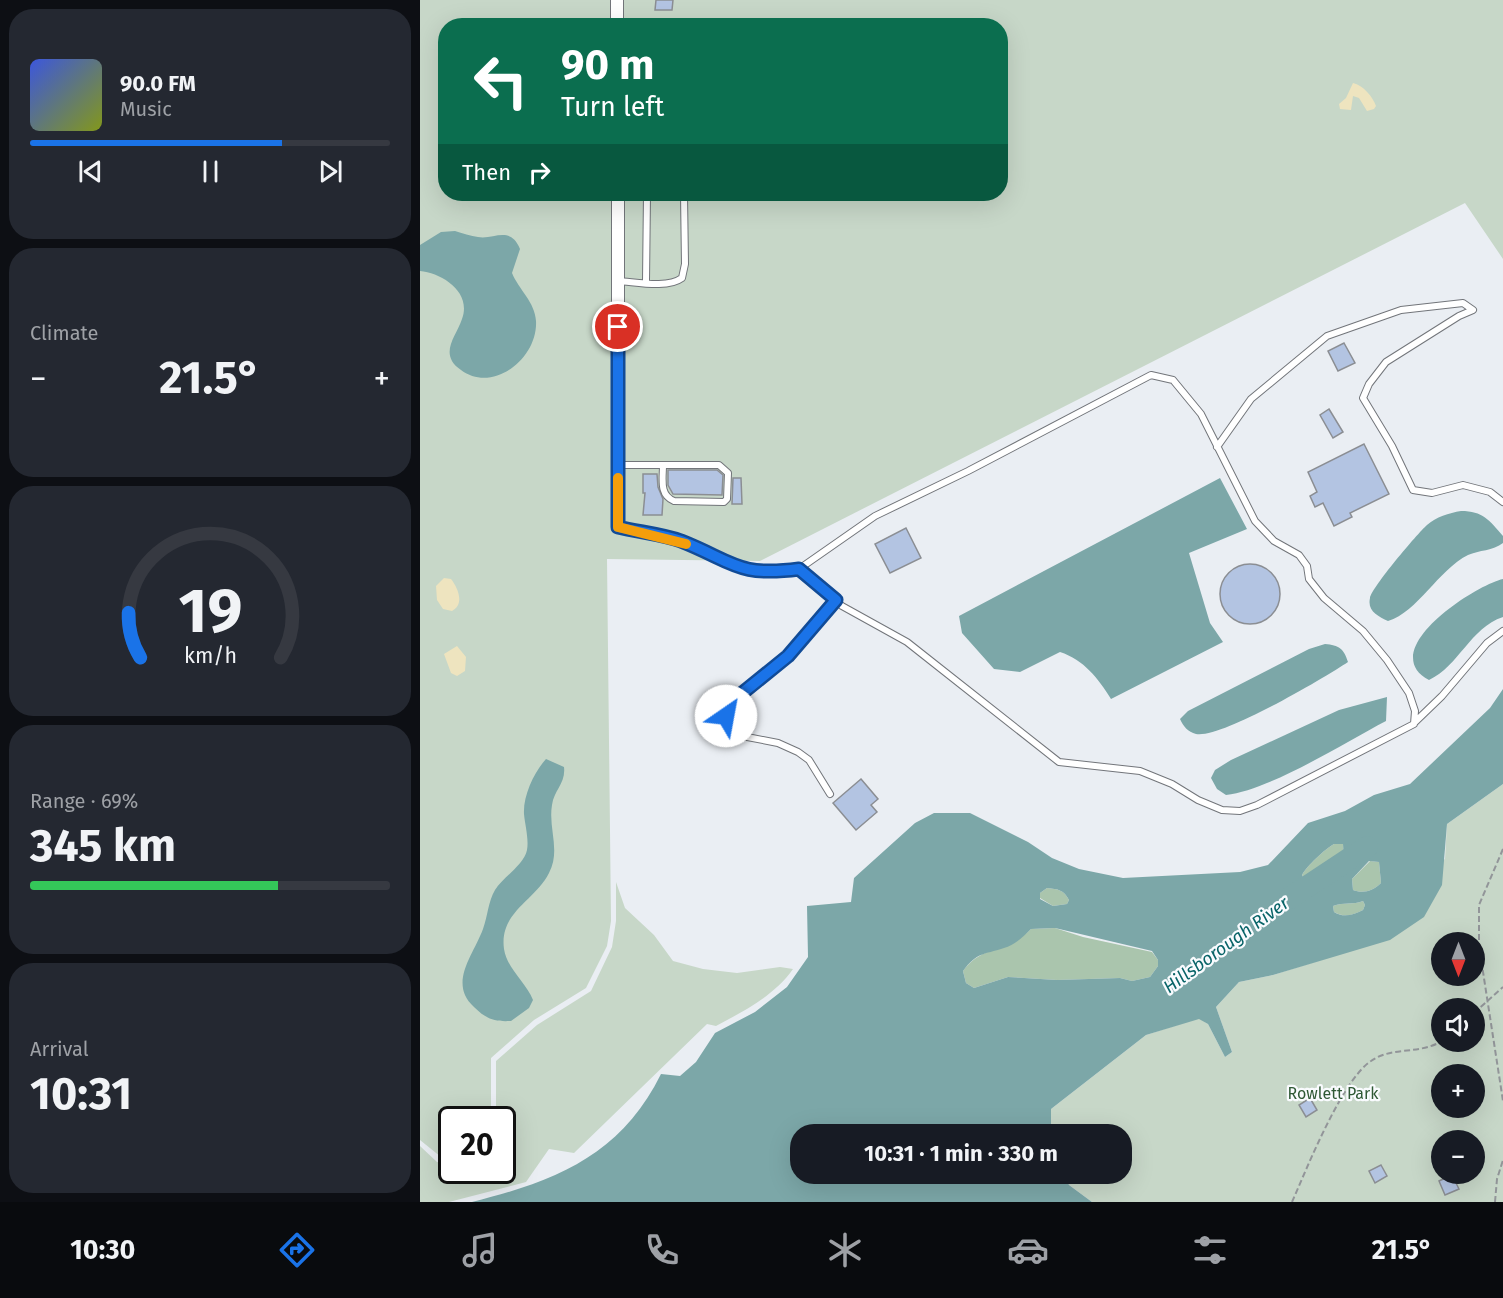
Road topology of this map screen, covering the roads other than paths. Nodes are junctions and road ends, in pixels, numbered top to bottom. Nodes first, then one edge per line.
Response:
1 (617, 0) edge
2 (617, 18) edge
3 (618, 201) edge
4 (647, 201) edge
5 (684, 201) edge
6 (618, 281) junction
7 (646, 282) junction
8 (1217, 447) junction
9 (618, 465) junction
10 (663, 465) junction
11 (1503, 502) edge
12 (618, 527) joint
13 (799, 569) junction
14 (836, 600) junction
15 (1503, 632) edge
16 (1414, 724) junction
17 (830, 794) dead end

1 - 2 street
3 - 6 street
4 - 7 lane
5 - 7 lane
6 - 7 lane
6 - 9 street
8 - 11 lane
8 - 13 lane
8 - 16 lane
9 - 10 lane
9 - 12 street
10 - 10 lane
12 - 13 lane
13 - 14 lane
14 - 16 lane
14 - 17 lane
15 - 16 lane

